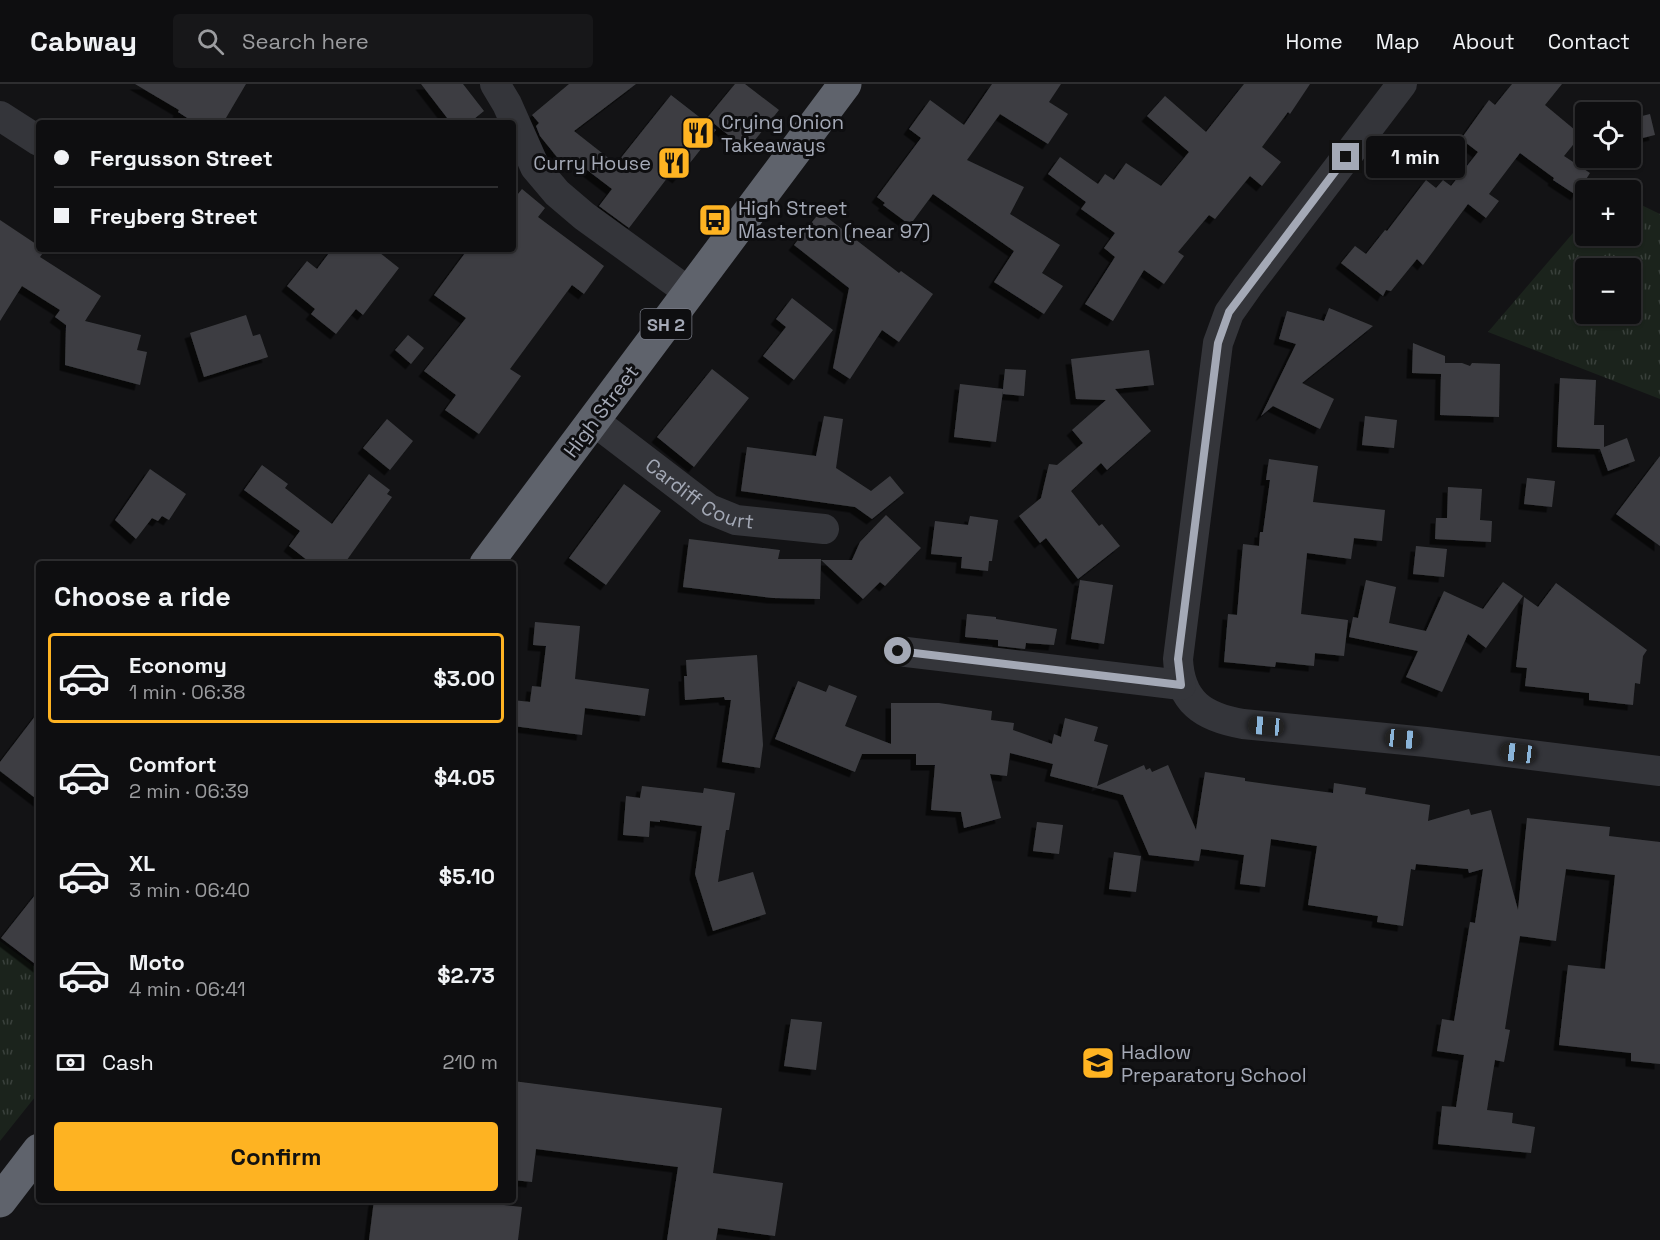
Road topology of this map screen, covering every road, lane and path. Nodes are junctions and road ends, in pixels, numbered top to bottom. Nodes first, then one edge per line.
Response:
1 (495, 84) edge
2 (845, 84) edge
3 (1402, 84) edge
4 (0, 116) edge
5 (514, 120) edge
6 (516, 124) edge
7 (36, 139) edge
8 (690, 293) junction
9 (594, 422) junction
10 (824, 529) dead end
11 (488, 561) edge
12 (898, 651) dead end
13 (1181, 685) junction
14 (1660, 771) edge
15 (36, 1154) edge
16 (0, 1201) edge

1 - 5 street
2 - 8 highway, High Street / SH 2
3 - 13 street
4 - 7 street
6 - 8 street
8 - 9 highway, High Street / SH 2
9 - 10 street, Cardiff Court
9 - 11 highway, High Street / SH 2
12 - 13 street
13 - 14 street
15 - 16 highway

